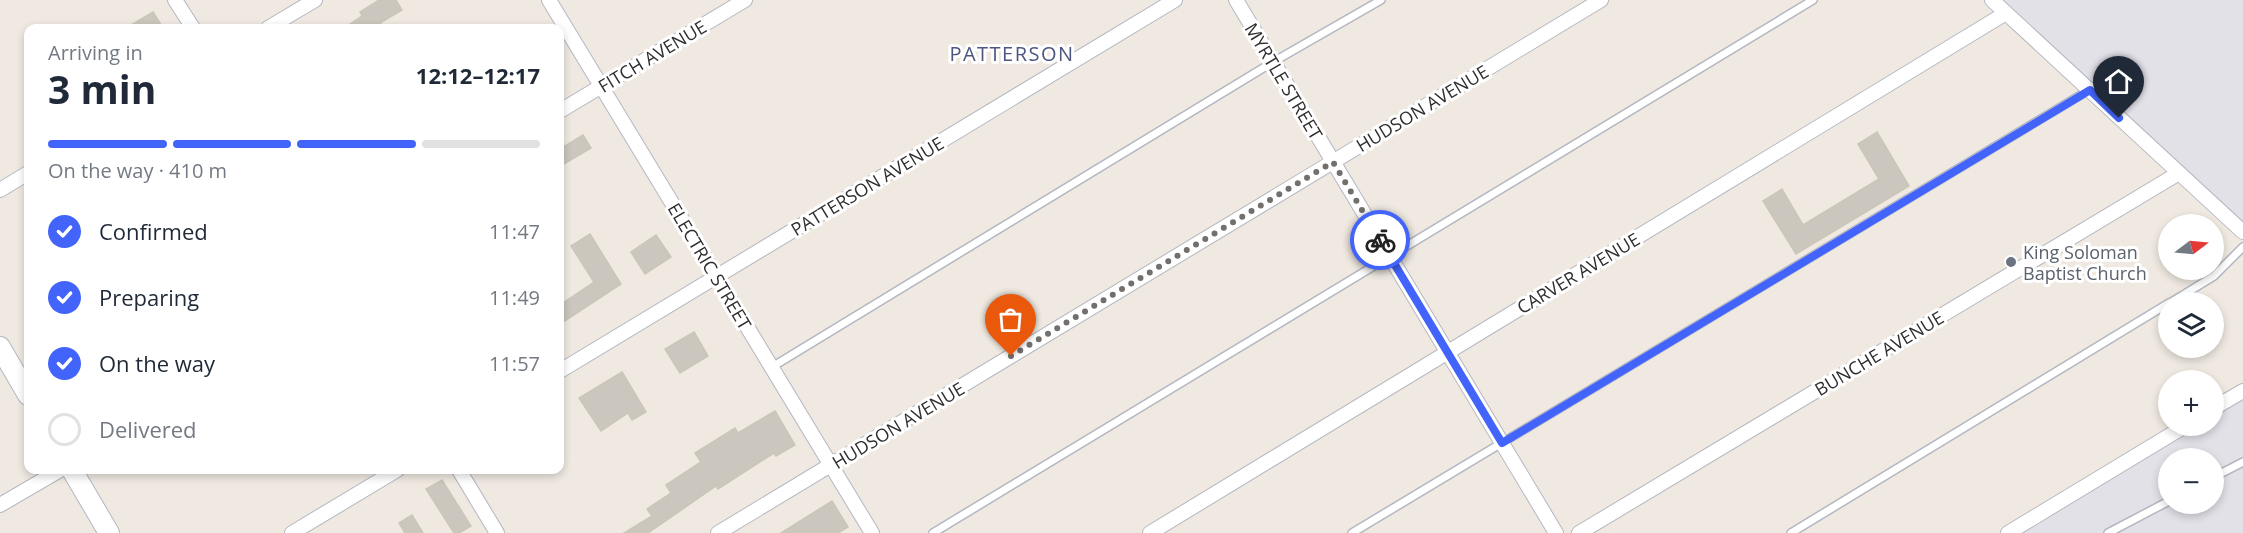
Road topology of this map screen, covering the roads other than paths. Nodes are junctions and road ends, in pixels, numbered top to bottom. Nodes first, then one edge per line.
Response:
1 (176, 0) edge
2 (315, 0) edge
3 (549, 0) edge
4 (745, 0) edge
5 (1175, 0) edge
6 (1236, 0) edge
7 (1381, 0) edge
8 (1602, 0) edge
9 (1813, 0) edge
10 (1992, 0) edge
11 (2006, 13) junction
12 (191, 24) edge
13 (275, 24) edge
14 (564, 24) edge
15 (564, 25) edge
16 (1273, 62) junction
17 (601, 86) junction
18 (2090, 90) junction
19 (564, 109) edge
20 (1333, 162) junction
21 (2179, 173) junction
22 (24, 175) edge
23 (0, 190) edge
24 (2243, 232) edge
25 (2243, 247) edge
26 (1389, 255) junction
27 (717, 277) junction
28 (2187, 292) edge
29 (2158, 310) edge
30 (0, 346) edge
31 (1447, 352) junction
32 (771, 367) junction
33 (564, 370) edge
34 (24, 388) edge
35 (2243, 391) edge
36 (2224, 402) edge
37 (2168, 436) edge
38 (1502, 443) junction
39 (2243, 462) edge
40 (831, 465) junction
41 (2224, 472) edge
42 (53, 474) edge
43 (74, 474) edge
44 (390, 474) edge
45 (461, 474) edge
46 (0, 505) edge
47 (2158, 507) edge
48 (109, 533) edge
49 (292, 533) edge
50 (497, 533) edge
51 (718, 533) edge
52 (872, 533) edge
53 (933, 533) edge
54 (1150, 533) edge
55 (1352, 533) edge
56 (1556, 533) edge
57 (1579, 533) edge
58 (1791, 533) edge
59 (2008, 533) edge
60 (2108, 533) edge

1 - 12 street
2 - 13 street
3 - 14 street, ELECTRIC STREET
4 - 17 street, FITCH AVENUE
5 - 27 street, PATTERSON AVENUE
6 - 16 street, MYRTLE STREET
7 - 16 lane
8 - 20 street, HUDSON AVENUE
9 - 26 lane
10 - 11 street
11 - 18 street
11 - 31 street, CARVER AVENUE
15 - 17 street, ELECTRIC STREET
16 - 20 street, MYRTLE STREET
16 - 32 lane
17 - 19 street, FITCH AVENUE
17 - 27 street, ELECTRIC STREET
18 - 21 street
18 - 38 lane
20 - 26 street, MYRTLE STREET
20 - 40 street, HUDSON AVENUE
21 - 24 street
21 - 57 street, BUNCHE AVENUE
22 - 23 street
25 - 28 lane
26 - 31 street, MYRTLE STREET
26 - 53 lane
27 - 32 street, ELECTRIC STREET
27 - 33 street, PATTERSON AVENUE
29 - 58 lane
30 - 34 main road
31 - 38 street, MYRTLE STREET
31 - 54 street, CARVER AVENUE
32 - 40 street, ELECTRIC STREET
35 - 36 street
37 - 59 street
38 - 55 lane
38 - 56 street, MYRTLE STREET
39 - 41 lane
40 - 51 street, HUDSON AVENUE
40 - 52 street, ELECTRIC STREET
42 - 46 street
43 - 48 main road
44 - 49 street
45 - 50 street
47 - 60 lane

